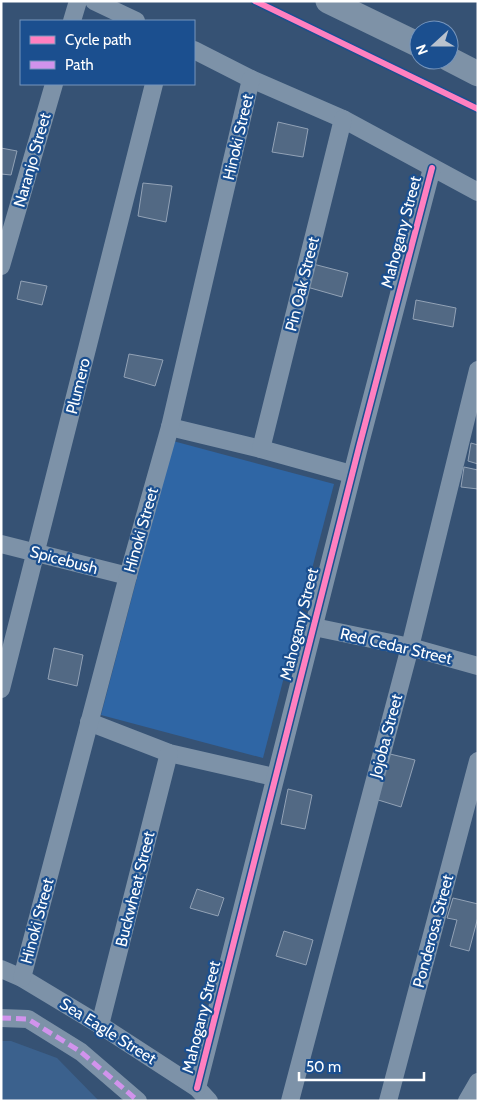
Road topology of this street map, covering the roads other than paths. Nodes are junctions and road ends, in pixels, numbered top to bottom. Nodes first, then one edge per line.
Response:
1 (78, 1) edge
2 (94, 1) edge
3 (328, 1) edge
4 (72, 20) edge
5 (134, 20) edge
6 (409, 39) edge
7 (195, 51) edge
8 (459, 65) edge
9 (478, 74) edge
10 (251, 80) junction
11 (54, 85) edge
12 (154, 85) edge
13 (343, 119) junction
14 (432, 168) junction
15 (478, 192) edge
16 (1, 266) edge
17 (478, 370) edge
18 (170, 427) junction
19 (261, 449) junction
20 (351, 474) junction
21 (1, 544) edge
22 (36, 552) junction
23 (128, 576) junction
24 (314, 627) junction
25 (410, 646) junction
26 (478, 666) edge
27 (1, 689) edge
28 (89, 722) junction
29 (170, 753) junction
30 (478, 761) edge
31 (274, 777) junction
32 (1, 968) edge
33 (22, 978) junction
34 (1, 1018) edge
35 (100, 1024) junction
36 (478, 1082) edge
37 (203, 1094) edge
38 (138, 1101) edge
39 (290, 1101) edge
40 (388, 1101) edge
41 (467, 1101) edge

1 - 4 street
2 - 5 street
3 - 6 highway
7 - 10 street
8 - 9 highway
10 - 13 street
10 - 18 street, Hinoki Street
11 - 16 street, Naranjo Street
12 - 22 street, Plumero
13 - 14 street
13 - 19 street, Pin Oak Street
14 - 15 street
14 - 20 street, Mahogany Street
17 - 25 street, Jojoba Street
18 - 19 street
18 - 23 street, Hinoki Street
19 - 20 street
20 - 24 street, Mahogany Street
21 - 22 street, Spicebush
22 - 23 street, Spicebush
22 - 27 street, Plumero
23 - 28 street, Hinoki Street
24 - 25 street, Red Cedar Street
24 - 31 street, Mahogany Street
25 - 26 street, Red Cedar Street
25 - 39 street, Jojoba Street
28 - 29 street
28 - 33 street, Hinoki Street
29 - 31 street
29 - 35 street, Buckwheat Street
30 - 40 street, Ponderosa Street
31 - 37 street, Mahogany Street
32 - 33 street, Sea Eagle Street
33 - 35 street, Sea Eagle Street
34 - 38 street
35 - 37 street, Sea Eagle Street
36 - 41 street

